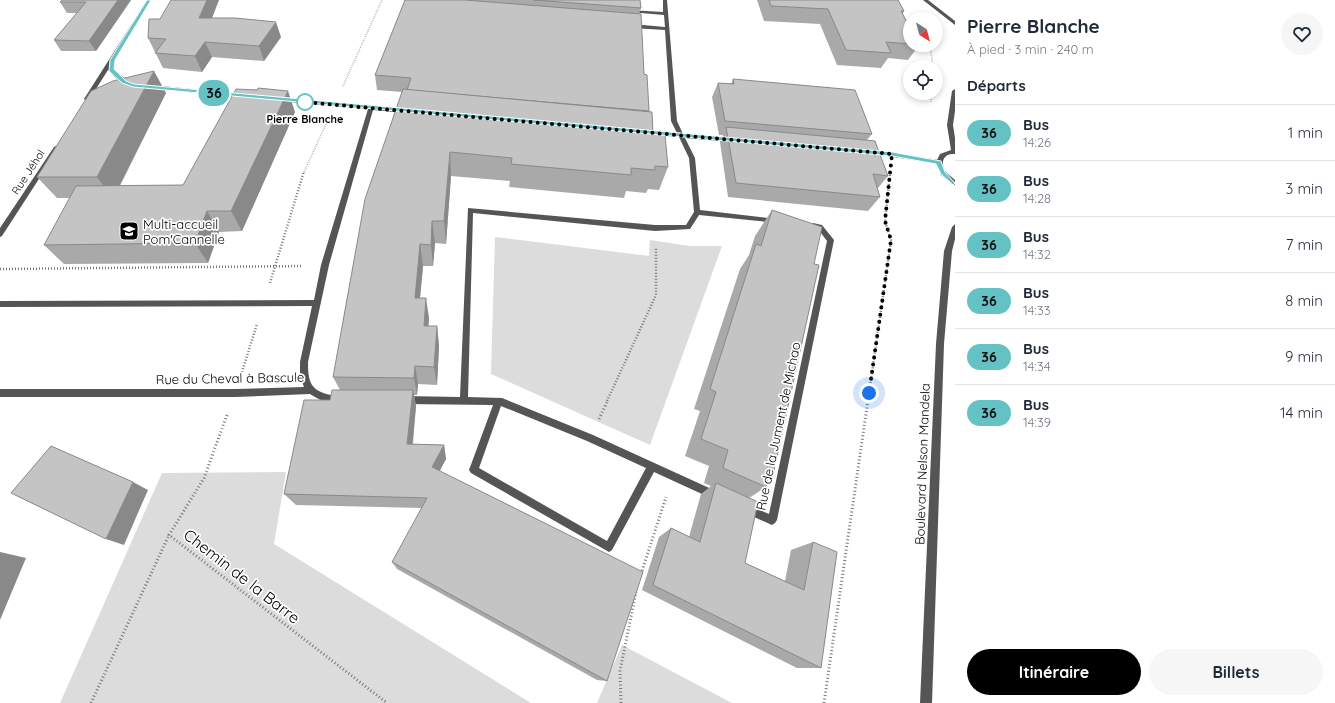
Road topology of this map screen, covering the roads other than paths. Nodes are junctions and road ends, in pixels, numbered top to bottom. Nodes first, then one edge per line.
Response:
1 (149, 0) edge
2 (665, 0) edge
3 (925, 0) edge
4 (620, 11) edge
5 (666, 14) junction
6 (955, 23) edge
7 (627, 26) edge
8 (666, 29) junction
9 (112, 60) junction
10 (133, 85) edge
11 (149, 87) edge
12 (955, 91) edge
13 (249, 96) edge
14 (272, 99) edge
15 (82, 106) edge
16 (371, 108) junction
17 (411, 112) edge
18 (633, 131) edge
19 (681, 135) junction
20 (61, 140) edge
21 (736, 140) edge
22 (954, 151) edge
23 (861, 152) edge
24 (939, 162) junction
25 (955, 183) edge
26 (697, 212) junction
27 (781, 222) edge
28 (804, 225) edge
29 (955, 227) edge
30 (0, 234) edge
31 (317, 303) junction
32 (0, 304) edge
33 (311, 390) junction
34 (0, 393) edge
35 (353, 400) edge
36 (392, 400) edge
37 (464, 400) junction
38 (499, 401) junction
39 (652, 466) junction
40 (722, 498) edge
41 (736, 504) edge
42 (926, 703) edge

1 - 9 street
2 - 5 street
3 - 6 street
4 - 5 street
5 - 8 street
7 - 8 street
8 - 19 street
9 - 10 street
9 - 15 street
11 - 13 street
12 - 22 street
14 - 16 street
16 - 17 street
16 - 31 street, Rue du Cheval à Bascule
18 - 19 street
19 - 21 street
19 - 26 street
20 - 30 street, Rue Jéhol
22 - 24 street
23 - 24 street
24 - 25 street
26 - 27 street
26 - 37 street
28 - 41 street, Rue de la Jument de Michao
29 - 42 street, Boulevard Nelson Mandela
31 - 32 street
31 - 33 street, Rue du Cheval à Bascule
33 - 34 street, Rue du Cheval à Bascule
33 - 35 street
36 - 37 street
37 - 38 street
38 - 39 street
38 - 39 street
39 - 40 street

